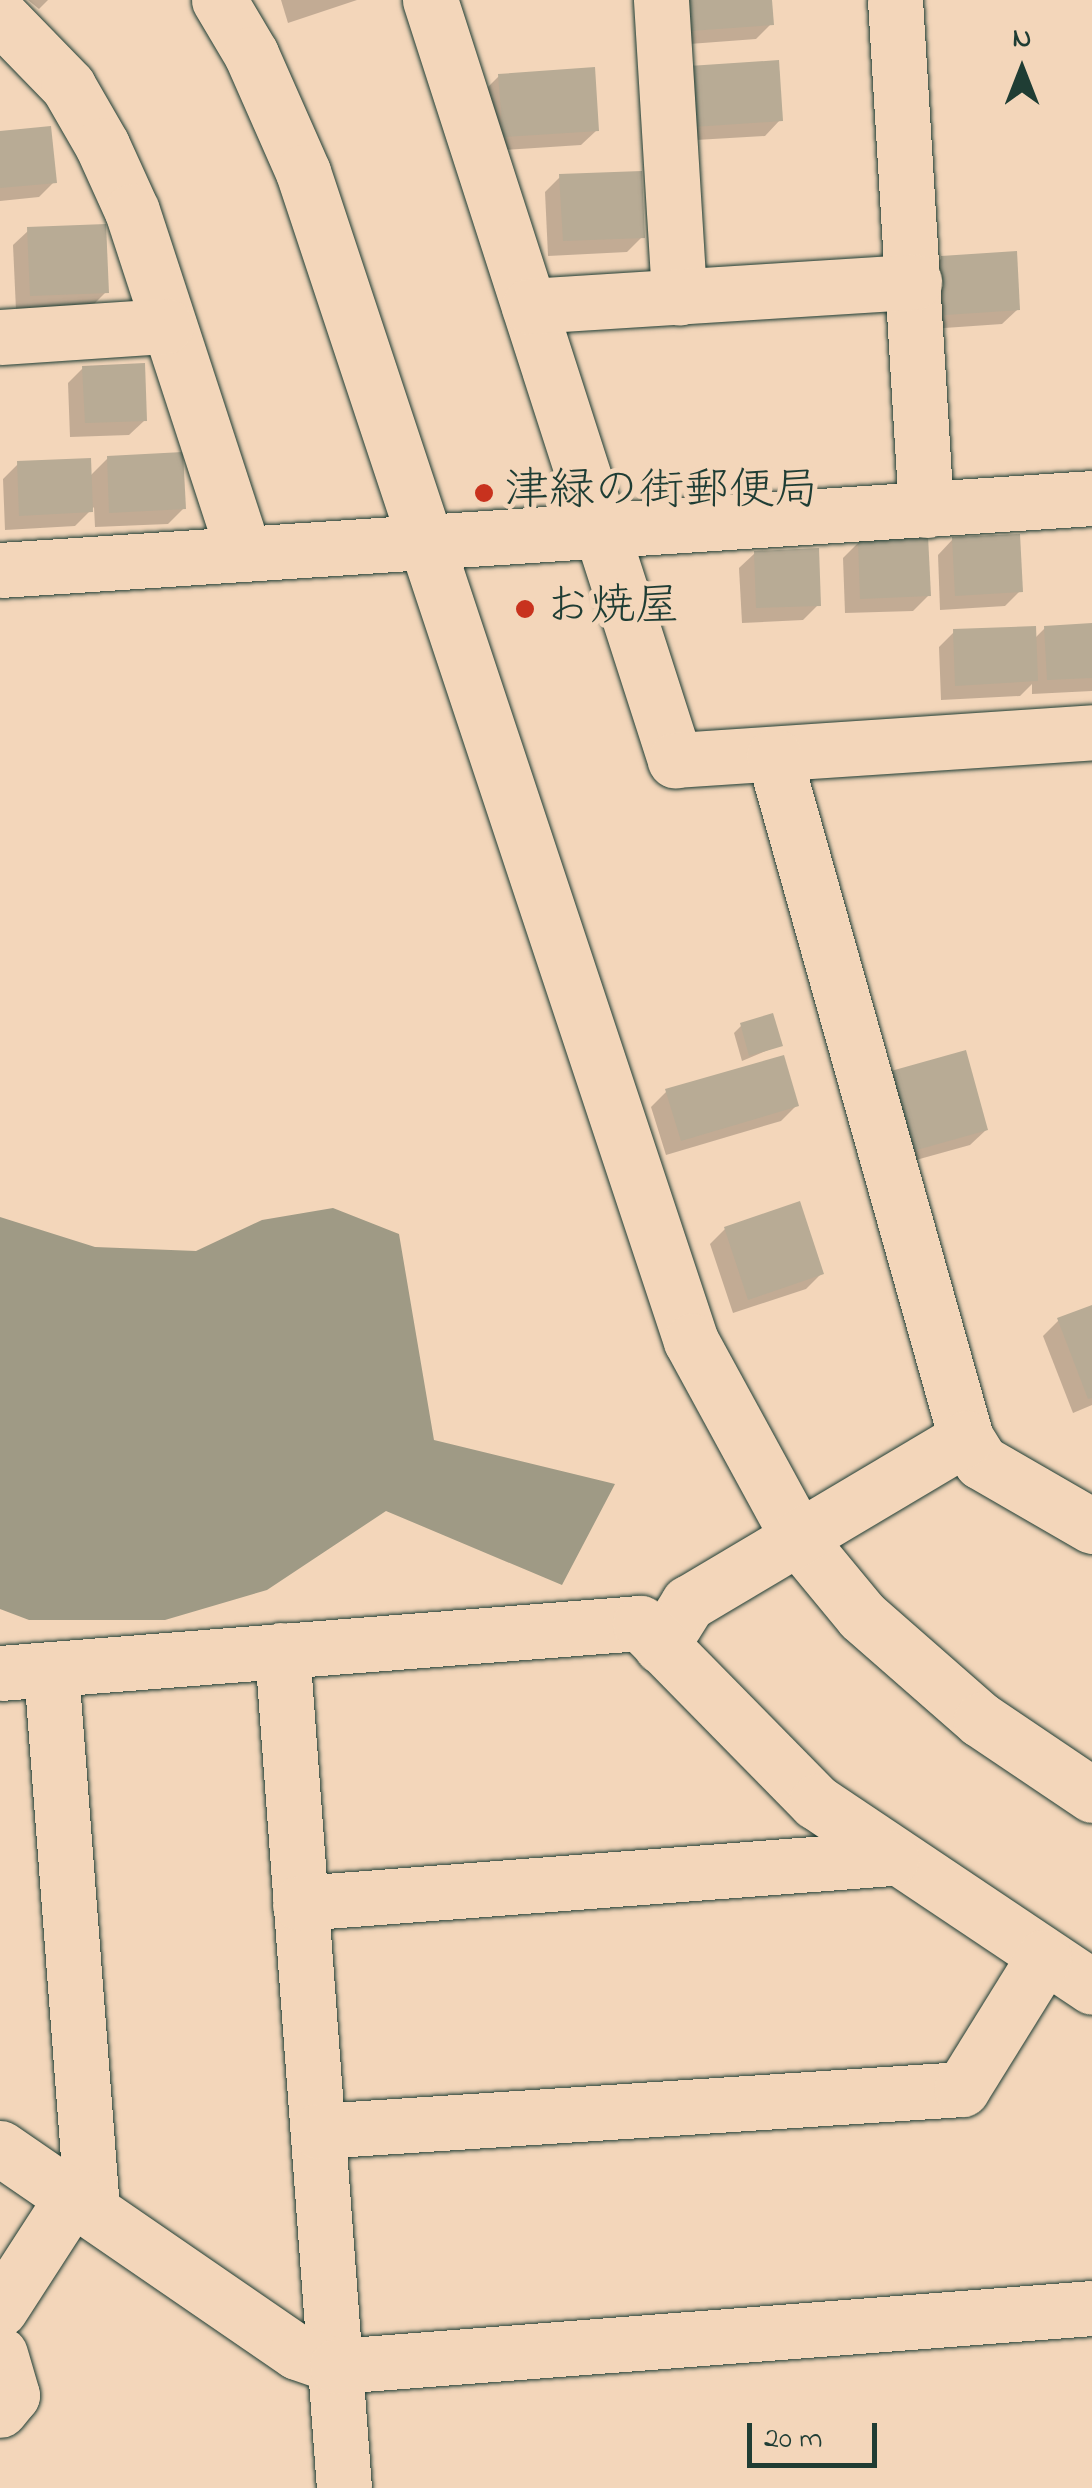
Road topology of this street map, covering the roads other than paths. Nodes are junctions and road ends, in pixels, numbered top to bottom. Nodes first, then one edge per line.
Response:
1 (219, 0) edge
2 (430, 0) edge
3 (661, 0) edge
4 (895, 0) edge
5 (0, 16) edge
6 (914, 282) junction
7 (680, 297) junction
8 (529, 306) junction
9 (166, 326) junction
10 (0, 337) edge
11 (1092, 498) edge
12 (926, 510) junction
13 (600, 531) junction
14 (426, 544) junction
15 (244, 553) junction
16 (0, 570) edge
17 (1092, 732) edge
18 (774, 756) junction
19 (966, 1438) junction
20 (1092, 1526) edge
21 (800, 1541) junction
22 (661, 1646) junction
23 (282, 1650) junction
24 (26, 1671) edge
25 (1092, 1795) edge
26 (891, 1858) junction
27 (300, 1902) junction
28 (1044, 1958) junction
29 (1092, 1987) edge
30 (318, 2131) junction
31 (0, 2148) edge
32 (82, 2202) junction
33 (1092, 2308) edge
34 (0, 2309) edge
35 (0, 2354) edge
36 (337, 2366) junction
37 (0, 2410) edge
38 (344, 2488) edge

1 - 14 street
2 - 8 street
3 - 7 street
4 - 6 street
5 - 9 street
6 - 7 street
6 - 12 street
7 - 8 street
8 - 13 street
9 - 10 street
9 - 15 street
11 - 12 street
12 - 13 street
13 - 14 street
13 - 18 street
14 - 15 street
14 - 21 street
15 - 16 street
17 - 18 street
18 - 19 street
19 - 20 street
19 - 21 street
21 - 22 street
21 - 25 street
22 - 23 street
22 - 26 street
23 - 24 street
23 - 27 street
24 - 32 street
26 - 27 street
26 - 28 street
27 - 30 street
28 - 29 street
28 - 30 street
30 - 36 street
31 - 32 street
32 - 34 street
32 - 36 street
33 - 36 street
35 - 37 street
36 - 38 street

